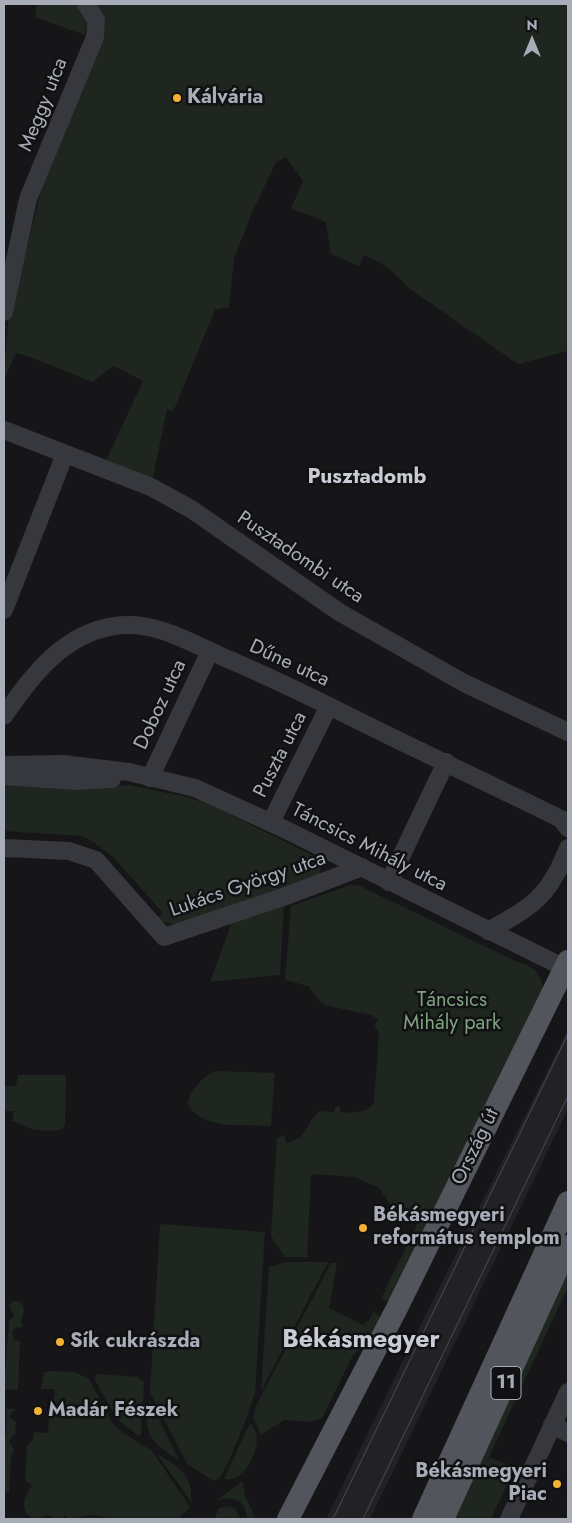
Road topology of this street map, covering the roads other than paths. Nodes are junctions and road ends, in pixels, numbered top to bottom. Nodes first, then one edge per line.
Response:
1 (86, 4) edge
2 (4, 312) edge
3 (4, 430) edge
4 (66, 454) junction
5 (4, 610) edge
6 (210, 651) junction
7 (329, 706) junction
8 (5, 708) edge
9 (568, 732) edge
10 (446, 762) junction
11 (4, 765) edge
12 (4, 776) edge
13 (150, 778) junction
14 (271, 822) junction
15 (568, 828) edge
16 (4, 848) edge
17 (568, 848) edge
18 (362, 867) junction
19 (389, 882) junction
20 (488, 932) junction
21 (566, 965) edge
22 (568, 1202) edge
23 (568, 1246) edge
24 (568, 1392) edge
25 (552, 1425) junction
26 (568, 1433) edge
27 (288, 1519) edge
28 (423, 1519) edge
29 (443, 1519) edge
30 (509, 1519) edge

1 - 2 street, Meggy utca
3 - 4 street, Pusztadombi utca
4 - 5 street
4 - 9 street, Pusztadombi utca
6 - 7 street, Dűne utca
6 - 8 street, Dűne utca
6 - 13 street, Doboz utca
7 - 10 street, Dűne utca
7 - 14 street, Puszta utca
10 - 15 street, Dűne utca
10 - 19 street
11 - 13 street, Táncsics Mihály utca
12 - 13 street, Táncsics Mihály utca
13 - 14 street, Táncsics Mihály utca
14 - 18 street, Táncsics Mihály utca
16 - 18 street, Lukács György utca
17 - 20 street
18 - 19 street, Táncsics Mihály utca
19 - 20 street, Táncsics Mihály utca
20 - 21 street, Táncsics Mihály utca
21 - 27 main road, Ország út
22 - 28 main road, 11
23 - 29 main road, 11
24 - 25 street
25 - 26 street
25 - 30 street

